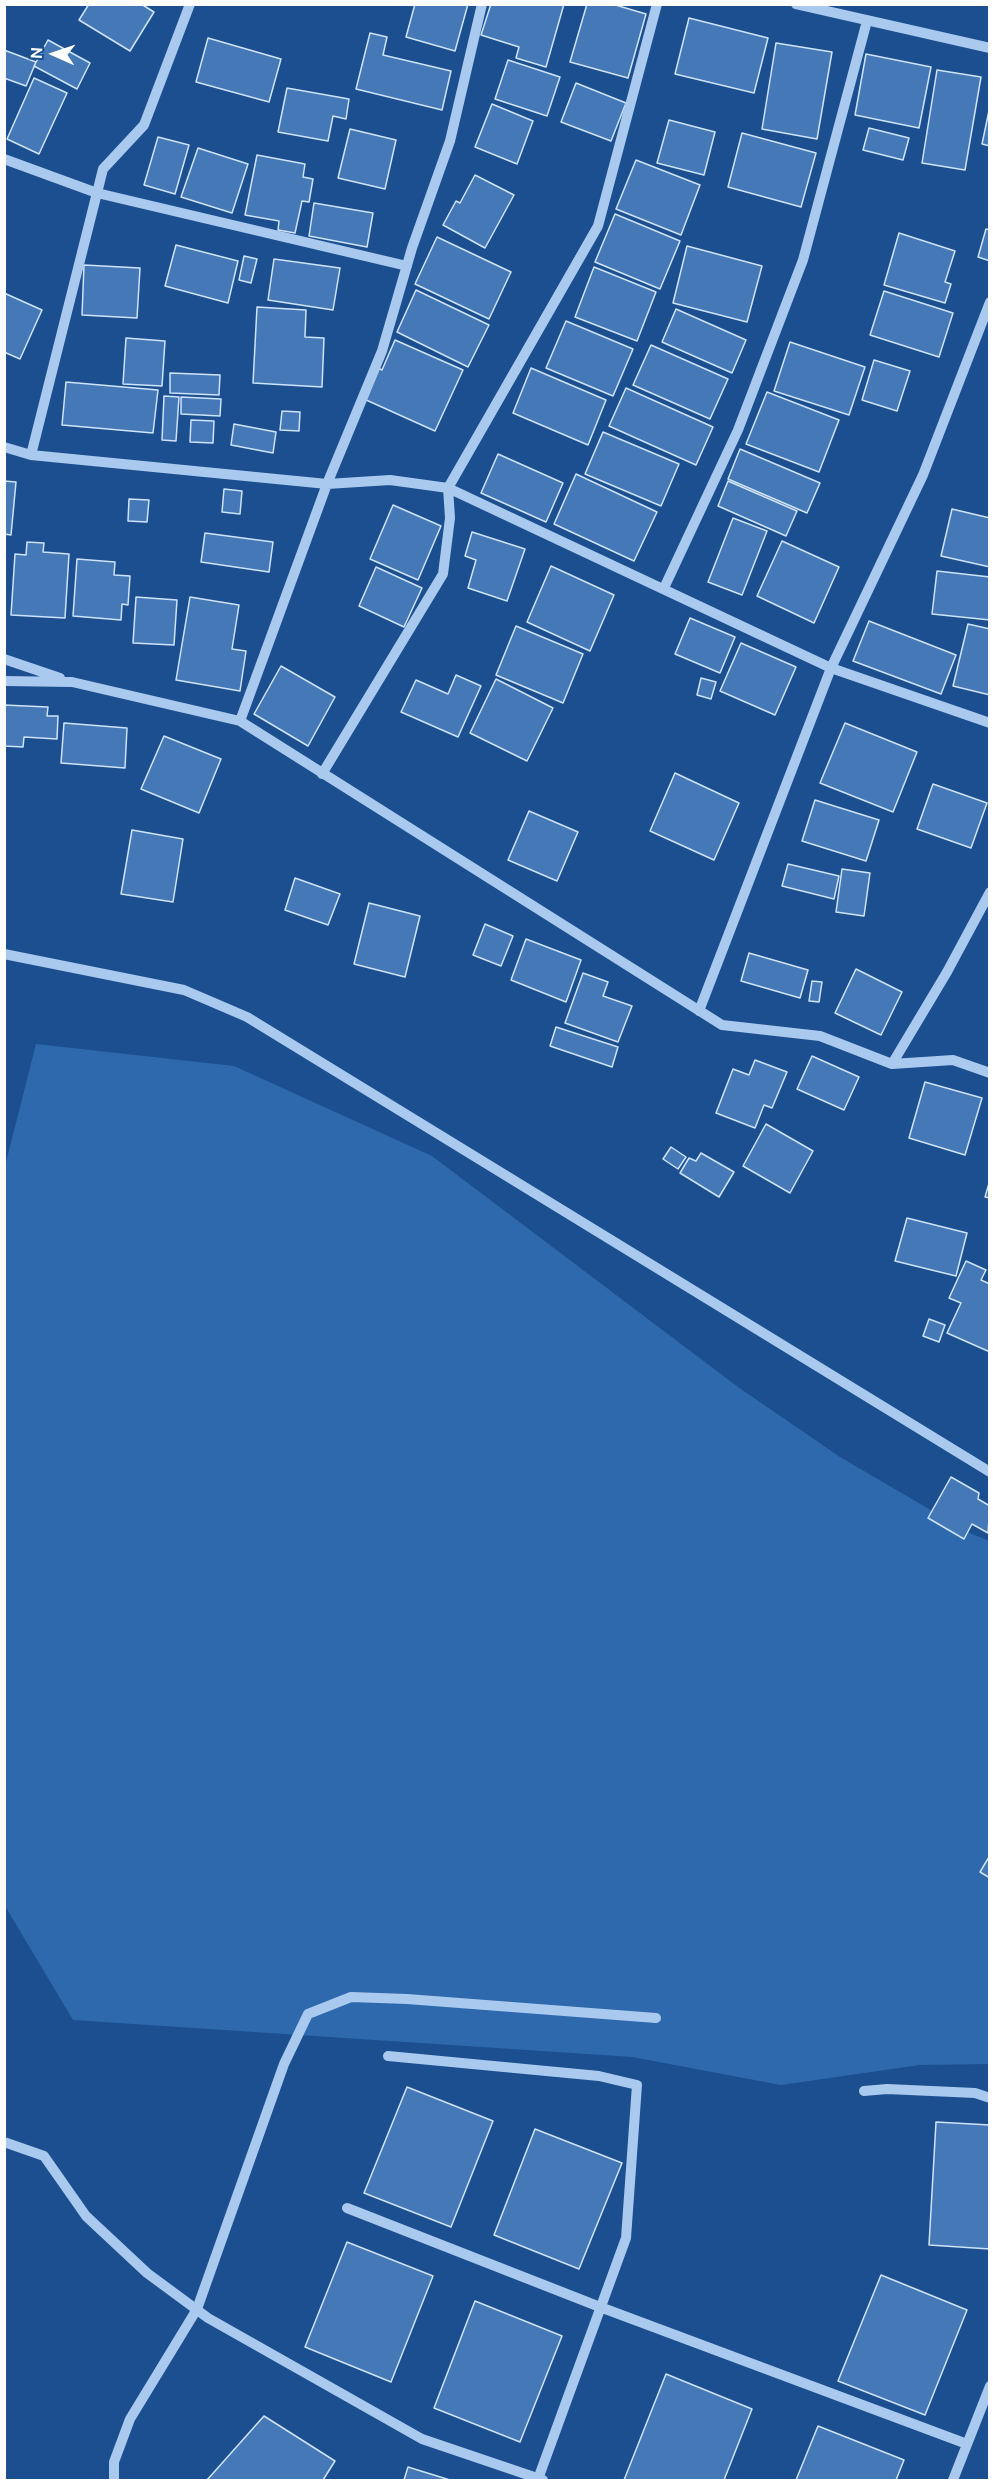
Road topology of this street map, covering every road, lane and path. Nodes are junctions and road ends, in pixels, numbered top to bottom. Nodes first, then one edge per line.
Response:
1 (190, 4) edge
2 (482, 4) edge
3 (657, 4) edge
4 (796, 4) edge
5 (867, 21) junction
6 (990, 48) edge
7 (4, 159) edge
8 (97, 193) junction
9 (407, 266) junction
10 (990, 302) edge
11 (4, 447) edge
12 (31, 455) junction
13 (327, 484) junction
14 (448, 488) junction
15 (664, 588) junction
16 (4, 659) edge
17 (831, 668) junction
18 (4, 681) edge
19 (72, 682) junction
20 (240, 721) junction
21 (990, 723) edge
22 (322, 774) junction
23 (990, 892) edge
24 (4, 954) edge
25 (699, 1011) junction
26 (892, 1064) junction
27 (990, 1073) edge
28 (990, 1472) edge
29 (656, 2018) dead end
30 (388, 2056) dead end
31 (864, 2091) dead end
32 (990, 2098) edge
33 (4, 2142) edge
34 (347, 2208) dead end
35 (600, 2307) junction
36 (197, 2309) junction
37 (990, 2386) edge
38 (967, 2444) junction
39 (540, 2480) edge
40 (114, 2481) edge
41 (953, 2481) edge

1 - 8 street
2 - 9 street
3 - 14 street
4 - 5 street
5 - 6 street
5 - 15 street
7 - 8 street
8 - 9 street
8 - 12 street
9 - 13 street
10 - 17 street
11 - 12 street
12 - 13 street
13 - 14 street
13 - 20 street
14 - 15 street
14 - 22 street
15 - 17 street
16 - 19 street
17 - 21 street
17 - 25 street
18 - 19 street
19 - 20 street
20 - 22 street
22 - 25 street
23 - 26 street
24 - 28 street
25 - 26 street
26 - 27 street
29 - 36 street
30 - 35 street
31 - 32 street
33 - 36 street
34 - 35 street
35 - 38 street
35 - 39 street
36 - 39 street
36 - 40 street
37 - 38 street
38 - 41 street

